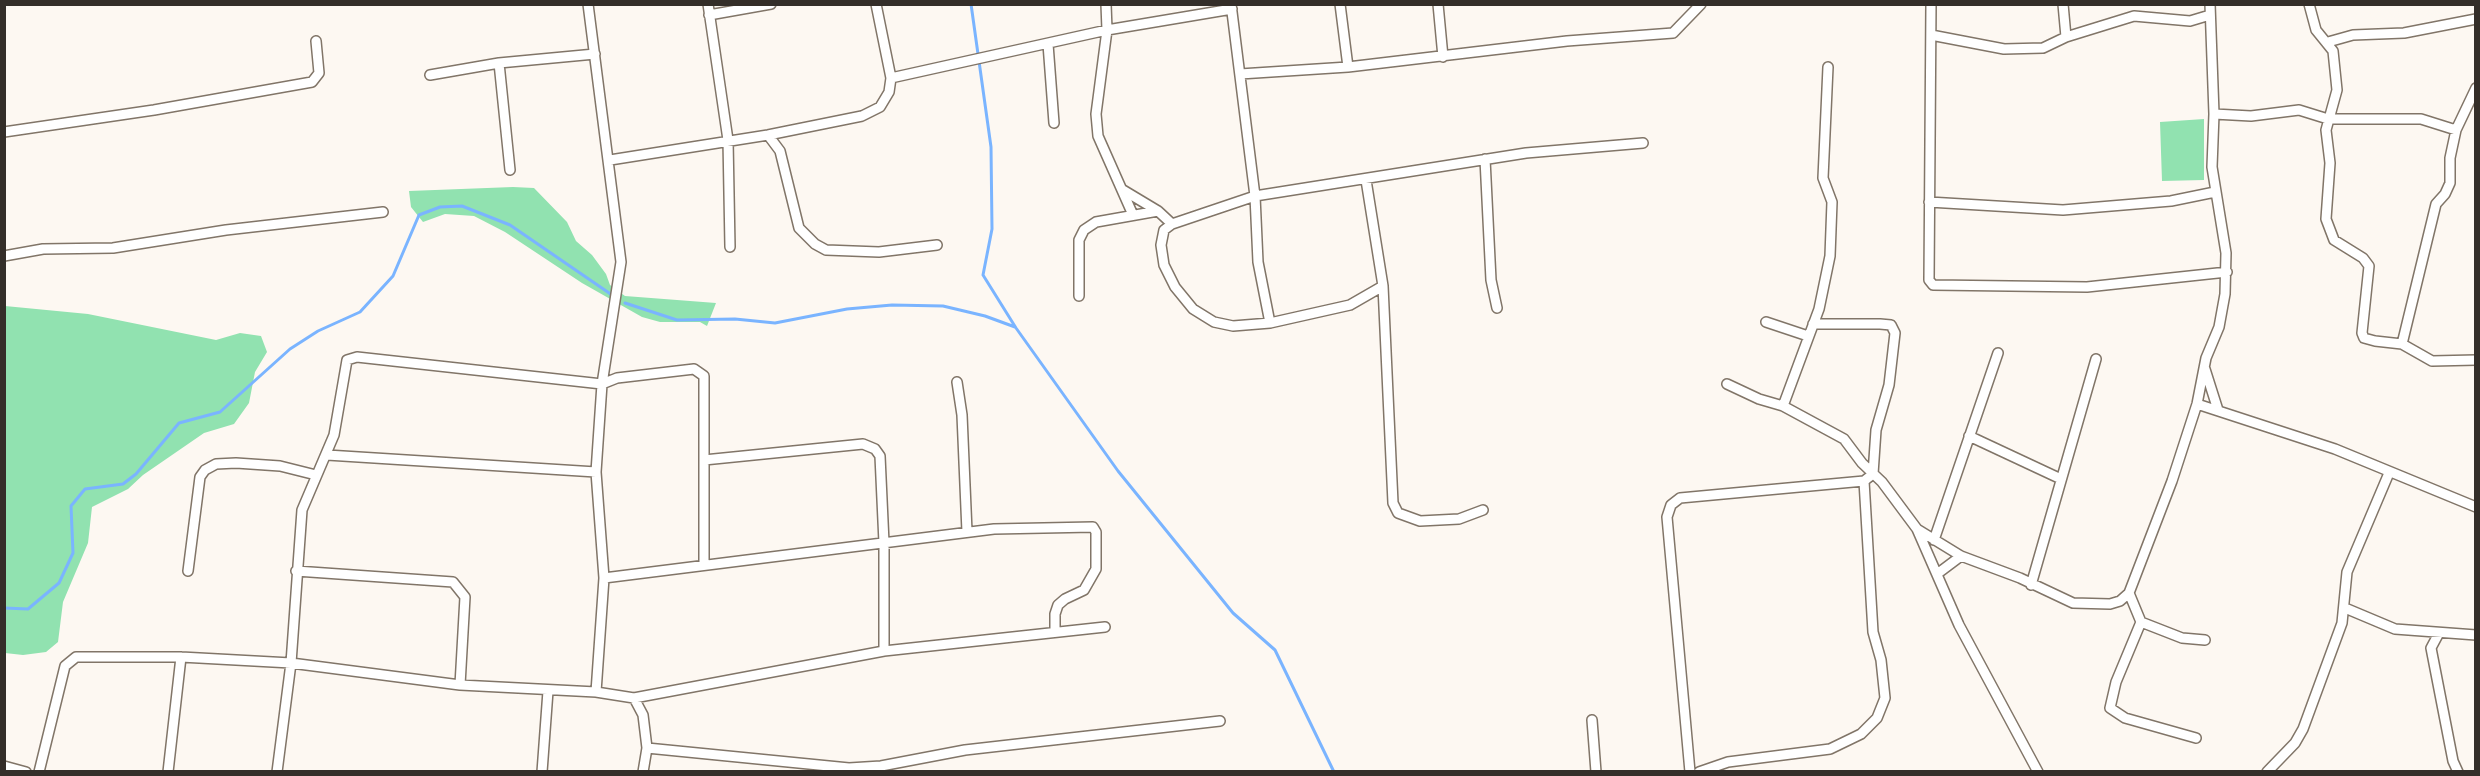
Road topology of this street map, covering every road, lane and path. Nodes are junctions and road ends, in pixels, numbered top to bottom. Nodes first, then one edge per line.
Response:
1 (588, 4) edge
2 (771, 4) edge
3 (876, 4) edge
4 (1106, 4) edge
5 (1340, 4) edge
6 (1438, 4) edge
7 (1701, 4) edge
8 (1932, 4) edge
9 (2063, 4) edge
10 (2210, 4) edge
11 (2309, 4) edge
12 (1232, 7) edge
13 (709, 10) edge
14 (2210, 15) junction
15 (2475, 19) edge
16 (1107, 30) junction
17 (1931, 35) junction
18 (2066, 37) junction
19 (316, 40) dead end
20 (2328, 42) junction
21 (1048, 44) junction
22 (595, 54) junction
23 (1443, 57) junction
24 (499, 63) junction
25 (1348, 67) junction
26 (1828, 67) dead end
27 (1240, 74) junction
28 (430, 75) dead end
29 (891, 78) junction
30 (2475, 88) edge
31 (2214, 114) junction
32 (2328, 119) junction
33 (1054, 123) dead end
34 (2456, 130) junction
35 (4, 132) edge
36 (768, 135) junction
37 (729, 140) junction
38 (1643, 143) dead end
39 (1485, 159) junction
40 (610, 160) junction
41 (510, 170) dead end
42 (1366, 180) junction
43 (1124, 190) junction
44 (2215, 192) junction
45 (1255, 196) junction
46 (1929, 201) junction
47 (1158, 211) junction
48 (383, 212) dead end
49 (1133, 215) junction
50 (1172, 224) junction
51 (937, 244) dead end
52 (730, 247) dead end
53 (4, 256) edge
54 (2227, 272) junction
55 (1383, 286) junction
56 (1079, 296) dead end
57 (1497, 308) dead end
58 (1766, 322) dead end
59 (1270, 323) junction
60 (1813, 324) junction
61 (1808, 336) junction
62 (2402, 344) junction
63 (1998, 353) dead end
64 (2096, 359) dead end
65 (2475, 360) edge
66 (2205, 369) junction
67 (957, 382) dead end
68 (602, 384) junction
69 (1727, 384) dead end
70 (2197, 404) junction
71 (1783, 406) junction
72 (2218, 410) junction
73 (1969, 436) junction
74 (327, 455) junction
75 (704, 460) junction
76 (596, 472) junction
77 (2389, 472) junction
78 (1873, 474) junction
79 (316, 475) junction
80 (2061, 479) junction
81 (1864, 481) junction
82 (2475, 507) edge
83 (1483, 510) dead end
84 (1917, 529) junction
85 (968, 532) junction
86 (1934, 540) junction
87 (884, 543) junction
88 (1961, 556) junction
89 (704, 565) junction
90 (188, 571) dead end
91 (296, 571) junction
92 (1937, 574) junction
93 (604, 578) junction
94 (2031, 585) junction
95 (2129, 593) junction
96 (2345, 608) junction
97 (2141, 622) junction
98 (1105, 627) dead end
99 (1055, 630) junction
100 (2439, 633) junction
101 (2475, 635) edge
102 (2205, 640) dead end
103 (884, 651) junction
104 (181, 657) junction
105 (291, 663) junction
106 (460, 685) junction
107 (548, 691) junction
108 (596, 692) junction
109 (634, 698) junction
110 (1592, 720) dead end
111 (1220, 721) dead end
112 (2196, 738) dead end
113 (647, 748) junction
114 (4, 766) edge
115 (881, 766) junction
116 (26, 771) edge
117 (39, 771) edge
118 (168, 771) edge
119 (277, 771) edge
120 (542, 771) edge
121 (643, 771) edge
122 (890, 771) edge
123 (1596, 771) edge
124 (1690, 771) edge
125 (1699, 771) edge
126 (2038, 771) edge
127 (2267, 771) edge
128 (2458, 771) edge

1 - 22 street
2 - 13 street
3 - 29 street
4 - 16 street
5 - 25 street
6 - 23 street
7 - 23 street
8 - 17 street
9 - 18 street
10 - 14 street
11 - 20 street
12 - 16 street
12 - 27 street
13 - 37 street
14 - 18 street
14 - 31 street
15 - 20 street
16 - 21 street
16 - 43 street
17 - 18 street
17 - 46 street
19 - 35 street
20 - 32 street
21 - 29 street
21 - 33 street
22 - 24 street
22 - 40 street
23 - 25 street
24 - 28 street
24 - 41 street
25 - 27 street
26 - 60 street
27 - 45 street
29 - 36 street
30 - 34 street
31 - 32 street
31 - 44 street
32 - 34 street
32 - 62 street
34 - 62 street
36 - 37 street
36 - 51 street
37 - 40 street
37 - 52 street
38 - 39 street
39 - 42 street
39 - 57 street
40 - 68 street
42 - 45 street
42 - 55 street
43 - 47 street
43 - 49 street
44 - 46 street
44 - 54 street
45 - 50 street
45 - 59 street
46 - 54 street
47 - 49 street
47 - 50 street
48 - 53 street
49 - 56 street
50 - 59 street
54 - 66 street
55 - 59 street
55 - 83 street
58 - 61 street
60 - 61 street
60 - 78 street
61 - 71 street
62 - 65 street
63 - 73 street
64 - 80 street
66 - 70 street
66 - 72 street
67 - 85 street
68 - 74 street
68 - 75 street
68 - 76 street
69 - 71 street
70 - 72 street
70 - 95 street
71 - 78 street
72 - 77 street
73 - 80 street
73 - 86 street
74 - 76 street
74 - 79 street
75 - 87 street
75 - 89 street
76 - 93 street
77 - 82 street
77 - 96 street
78 - 81 street
78 - 84 street
79 - 90 street
79 - 91 street
80 - 94 street
81 - 124 street
81 - 125 street
84 - 86 street
84 - 92 street
85 - 87 street
85 - 99 street
86 - 88 street
87 - 89 street
87 - 103 street
88 - 92 street
88 - 94 street
89 - 93 street
91 - 105 street
91 - 106 street
92 - 126 street
93 - 108 street
94 - 95 street
95 - 97 street
96 - 100 street
96 - 127 street
97 - 102 street
97 - 112 street
98 - 99 street
99 - 103 street
100 - 101 street
100 - 128 street
103 - 109 street
104 - 105 street
104 - 117 street
104 - 118 street
105 - 106 street
105 - 119 street
106 - 107 street
107 - 108 street
107 - 120 street
108 - 109 street
109 - 113 street
110 - 123 street
111 - 115 street
113 - 115 street
113 - 121 street
114 - 116 street
115 - 122 street

